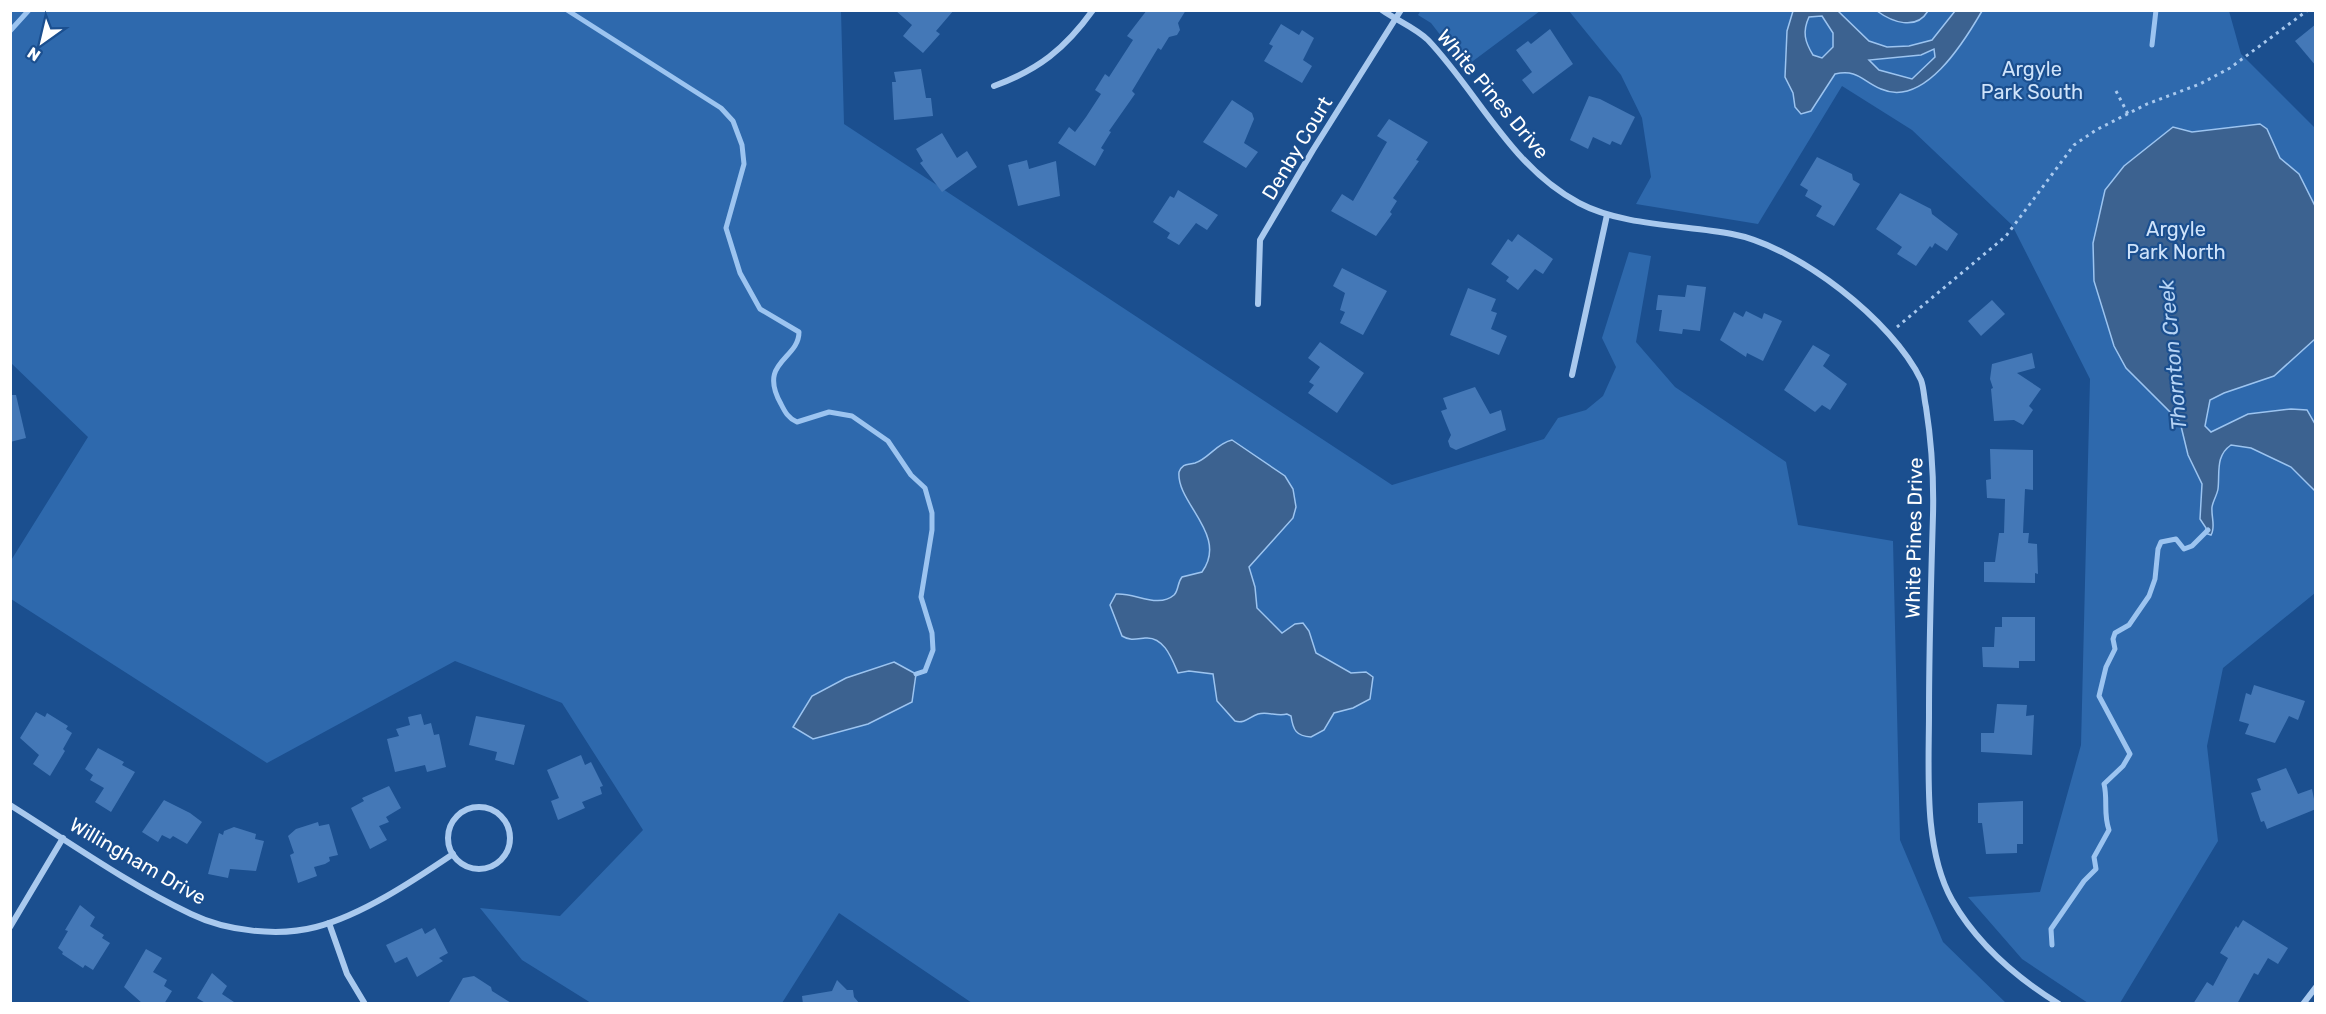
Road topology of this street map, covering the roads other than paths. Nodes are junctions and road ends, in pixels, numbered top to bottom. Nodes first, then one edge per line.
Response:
1 (1093, 10) edge
2 (1382, 10) edge
3 (1401, 10) edge
4 (1396, 19) junction
5 (994, 86) dead end
6 (1607, 215) junction
7 (1258, 304) dead end
8 (1572, 375) dead end
9 (10, 805) edge
10 (63, 838) junction
11 (453, 854) junction
12 (329, 923) junction
13 (10, 927) edge
14 (2316, 987) edge
15 (366, 1004) edge
16 (2059, 1004) edge
17 (2303, 1004) edge

1 - 5 street
2 - 4 street, White Pines Drive
3 - 4 street, Denby Court
4 - 6 street, White Pines Drive
4 - 7 street, Denby Court
6 - 8 street
6 - 16 street, White Pines Drive
9 - 10 street, Willingham Drive
10 - 12 street, Willingham Drive
10 - 13 street
11 - 11 street
11 - 12 street, Willingham Drive
12 - 15 street
14 - 17 street

